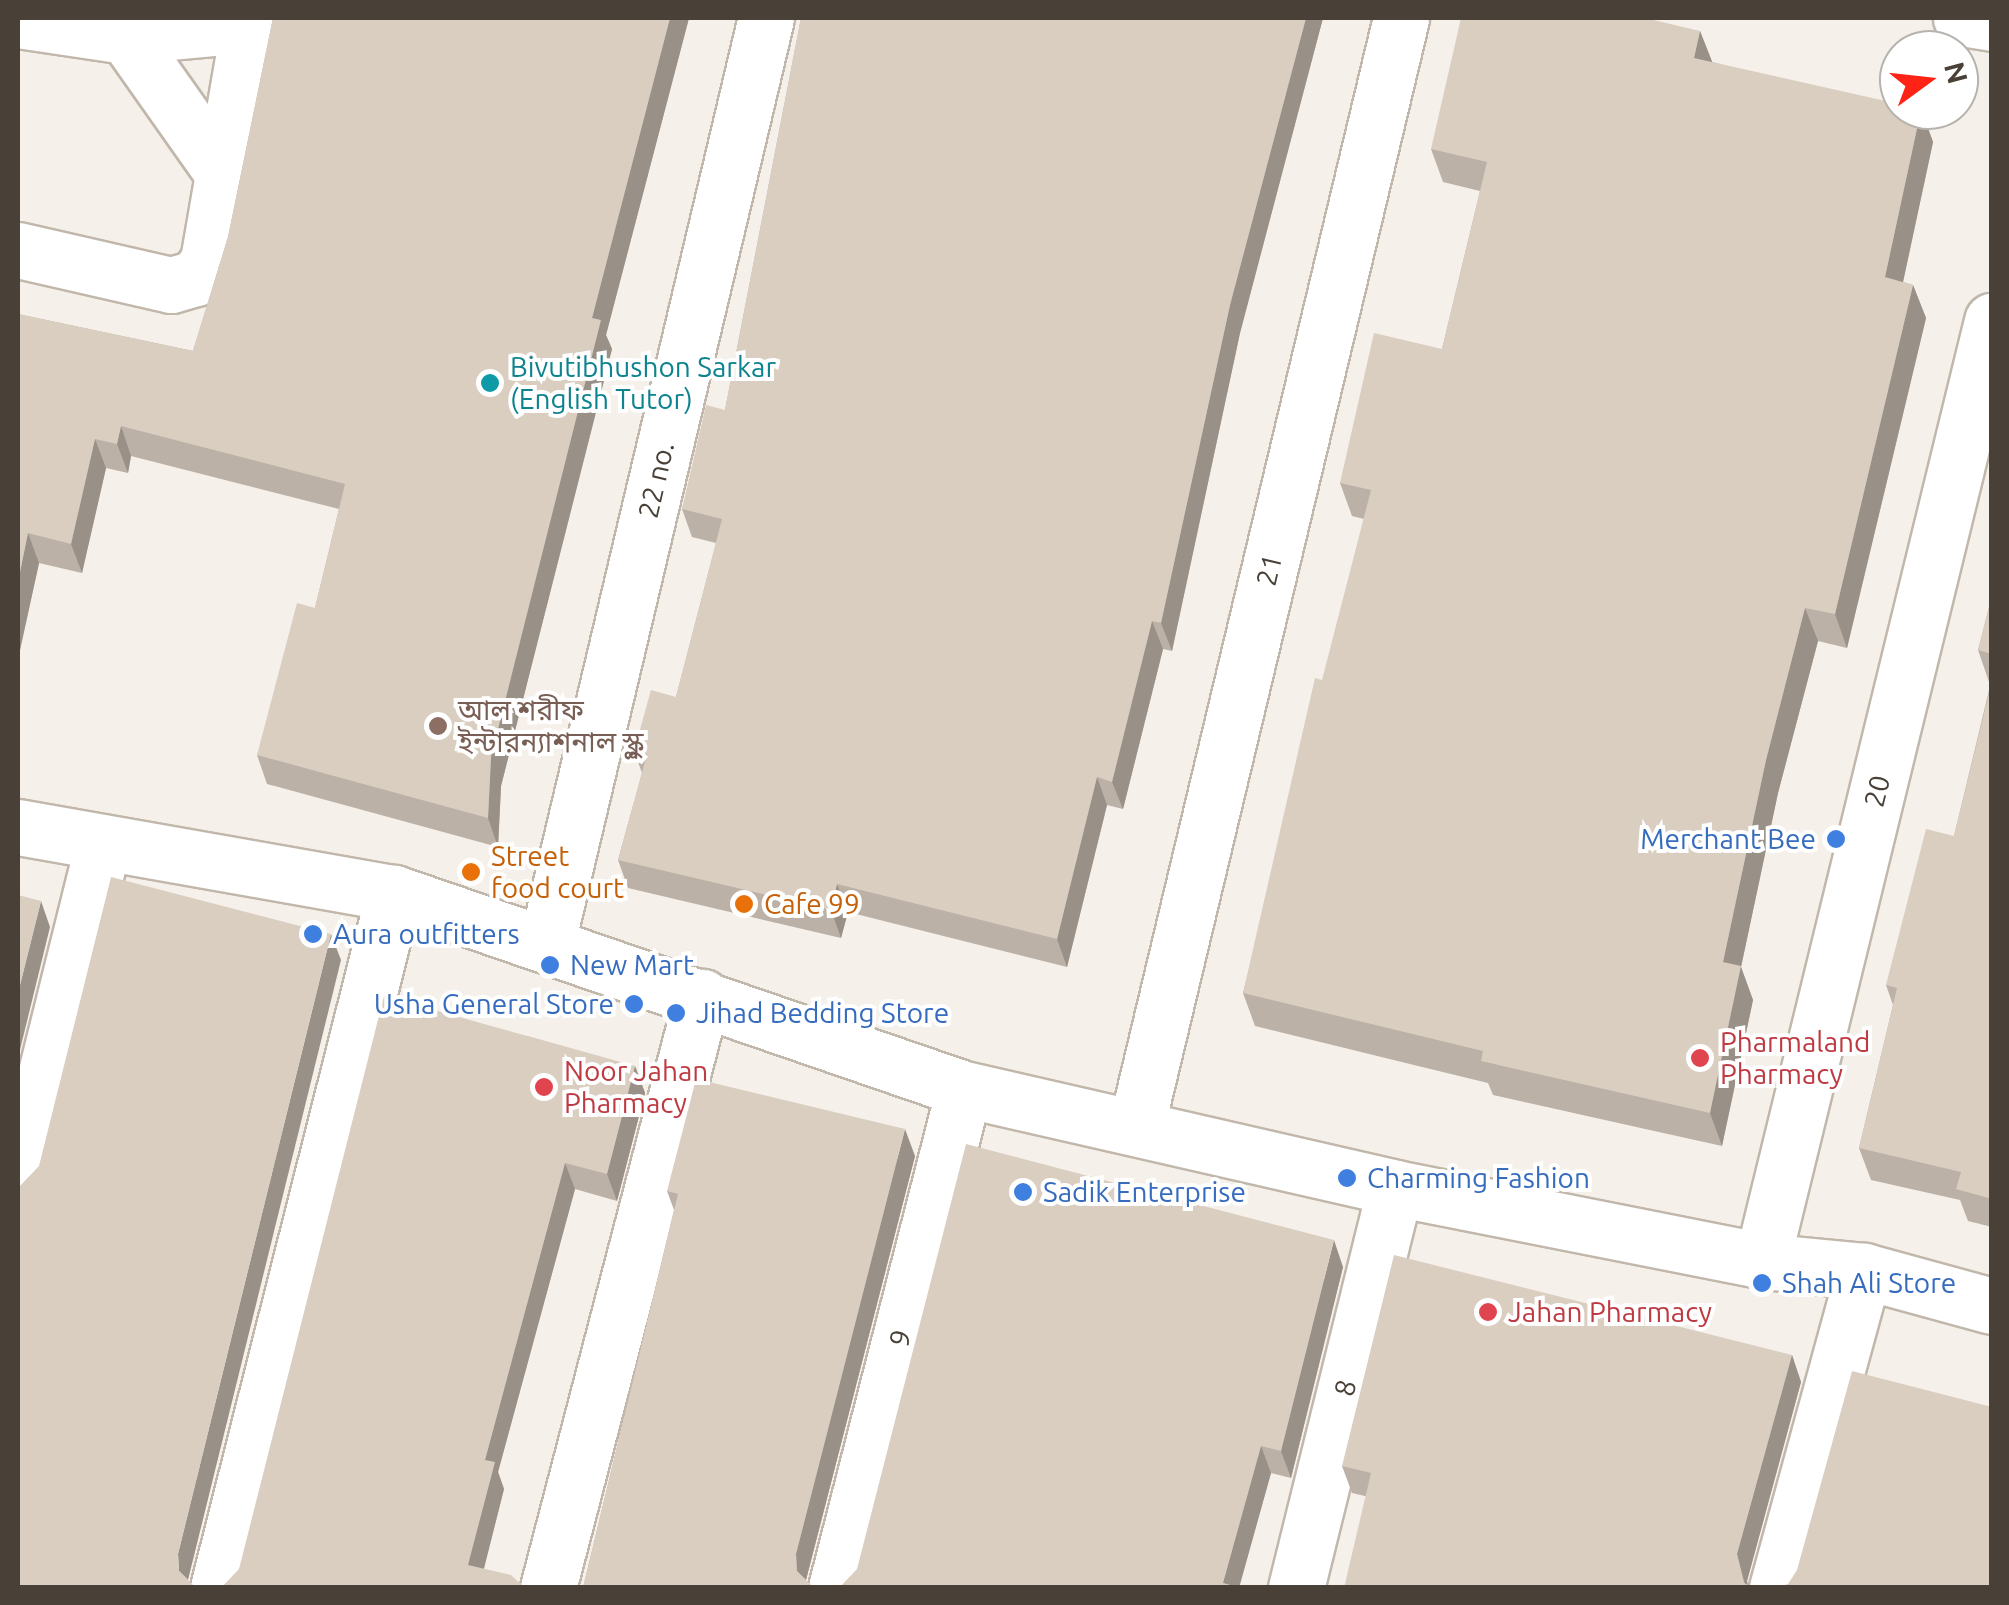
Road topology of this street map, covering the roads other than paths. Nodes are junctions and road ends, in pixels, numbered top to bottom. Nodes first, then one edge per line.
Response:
1 (766, 18) edge
2 (1401, 18) edge
3 (1961, 18) edge
4 (18, 20) edge
5 (249, 21) edge
6 (1992, 23) edge
7 (126, 36) junction
8 (222, 172) junction
9 (18, 250) edge
10 (1992, 322) edge
11 (18, 827) edge
12 (102, 849) junction
13 (394, 893) junction
14 (547, 942) junction
15 (702, 997) junction
16 (964, 1088) junction
17 (1137, 1122) junction
18 (18, 1185) edge
19 (1395, 1188) junction
20 (1762, 1262) junction
21 (1864, 1272) junction
22 (1992, 1306) edge
23 (218, 1588) edge
24 (548, 1588) edge
25 (836, 1588) edge
26 (1296, 1588) edge
27 (1777, 1588) edge

1 - 14 street, 22 no.
2 - 17 street, 21
3 - 6 street
4 - 7 street
5 - 7 street
5 - 8 street
7 - 8 street
8 - 9 street
10 - 20 street, 20
11 - 12 street
12 - 13 street
12 - 18 street
13 - 14 street
13 - 23 street
14 - 15 street
15 - 16 street
15 - 24 street
16 - 17 street
16 - 25 street, 9
17 - 19 street
19 - 20 street
19 - 26 street, 8
20 - 21 street
21 - 22 street
21 - 27 street

